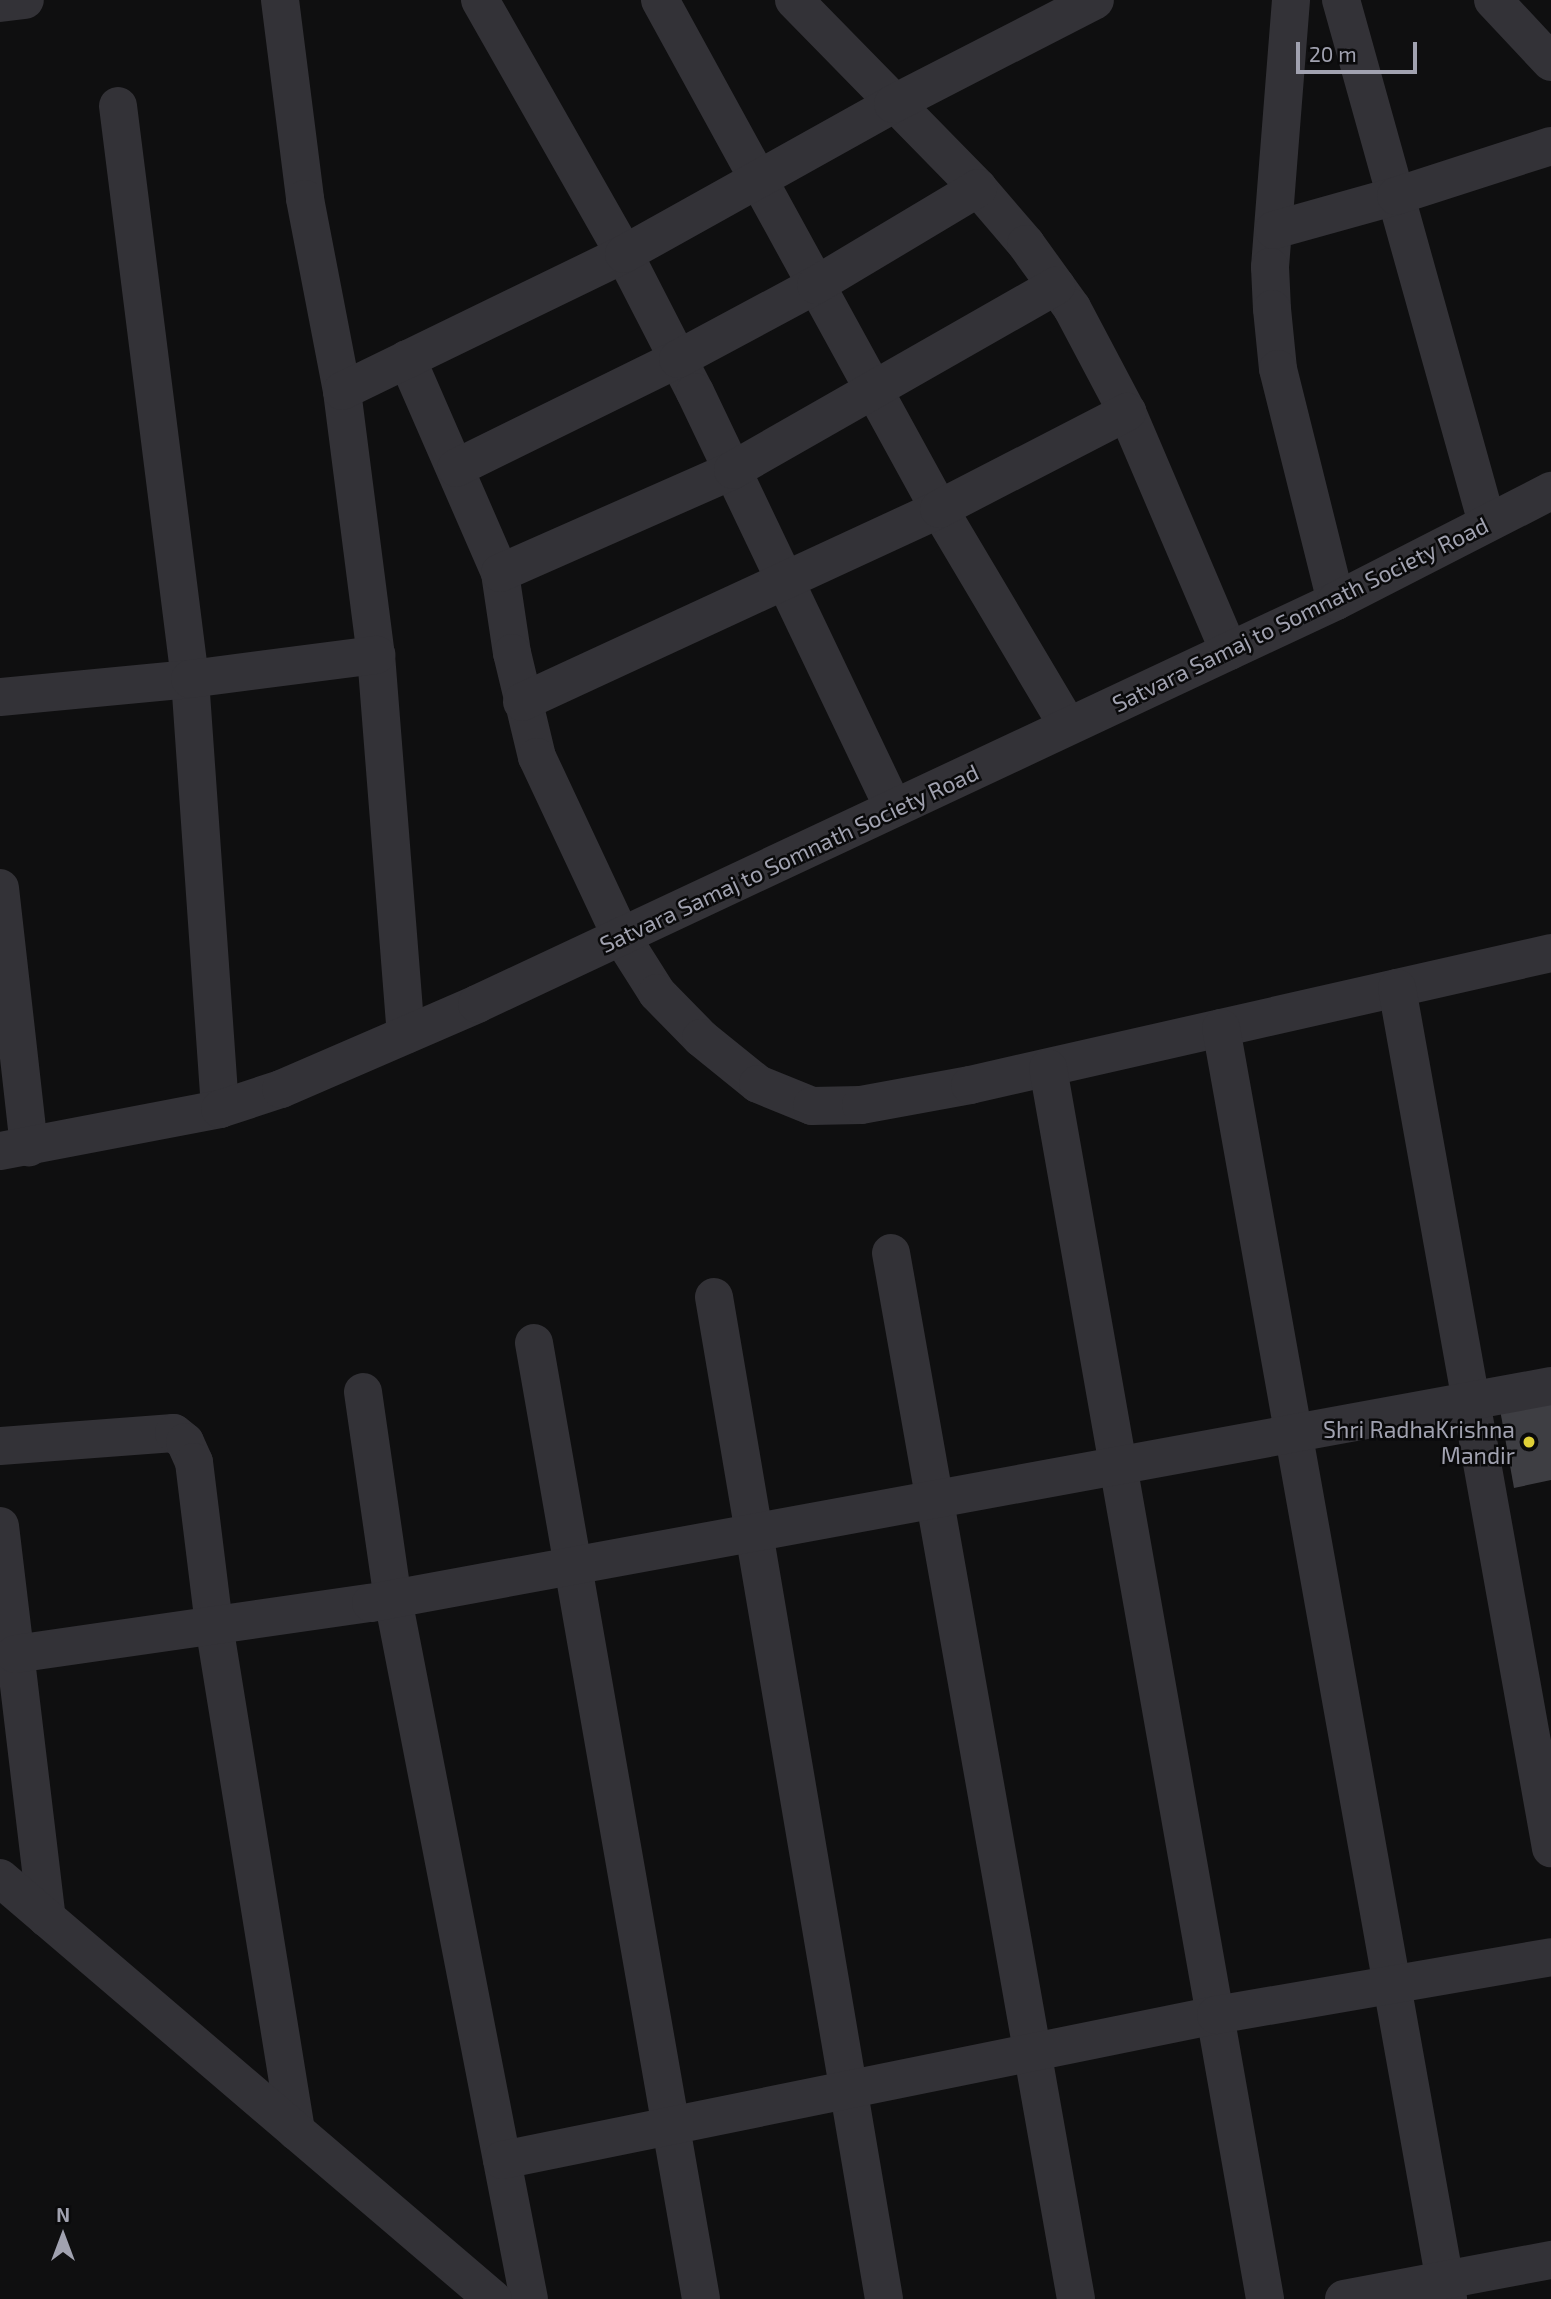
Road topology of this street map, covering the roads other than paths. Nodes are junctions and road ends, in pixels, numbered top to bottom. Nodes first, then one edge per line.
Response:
1 (18, 0) edge
2 (25, 0) edge
3 (280, 0) edge
4 (480, 0) edge
5 (660, 0) edge
6 (794, 0) edge
7 (1095, 0) edge
8 (1291, 0) edge
9 (1341, 0) edge
10 (1493, 0) edge
11 (0, 3) edge
12 (1551, 62) edge
13 (893, 104) junction
14 (118, 106) dead end
15 (1551, 146) edge
16 (758, 180) junction
17 (978, 188) junction
18 (1396, 196) junction
19 (1274, 230) junction
20 (624, 254) junction
21 (816, 285) junction
22 (1056, 286) junction
23 (407, 359) junction
24 (678, 359) junction
25 (874, 390) junction
26 (342, 391) junction
27 (1127, 412) junction
28 (456, 468) junction
29 (733, 471) junction
30 (1551, 492) edge
31 (939, 509) junction
32 (1487, 523) junction
33 (500, 573) junction
34 (784, 580) junction
35 (1336, 601) junction
36 (1229, 651) junction
37 (376, 655) junction
38 (190, 679) junction
39 (0, 697) edge
40 (522, 702) junction
41 (1068, 726) junction
42 (893, 808) junction
43 (0, 888) edge
44 (621, 936) junction
45 (1551, 953) edge
46 (1397, 988) junction
47 (1220, 1028) junction
48 (405, 1035) junction
49 (1048, 1068) junction
50 (220, 1109) junction
51 (15, 1149) edge
52 (891, 1253) dead end
53 (714, 1297) dead end
54 (534, 1343) dead end
55 (1551, 1386) edge
56 (363, 1392) dead end
57 (1472, 1401) junction
58 (1291, 1433) junction
59 (0, 1446) edge
60 (1119, 1465) junction
61 (933, 1499) junction
62 (0, 1526) edge
63 (753, 1532) junction
64 (574, 1565) junction
65 (393, 1599) junction
66 (214, 1625) junction
67 (15, 1654) junction
68 (1551, 1848) edge
69 (0, 1878) edge
70 (47, 1918) junction
71 (1551, 1957) edge
72 (1391, 1984) junction
73 (1216, 2015) junction
74 (1032, 2054) junction
75 (849, 2090) junction
76 (672, 2124) junction
77 (296, 2131) junction
78 (502, 2160) junction
79 (1551, 2260) edge
80 (1447, 2290) edge
81 (493, 2299) edge
82 (529, 2299) edge
83 (701, 2299) edge
84 (884, 2299) edge
85 (1076, 2299) edge
86 (1265, 2299) edge
87 (1344, 2299) edge

1 - 2 street
1 - 11 street
3 - 26 street
4 - 20 street
5 - 16 street
6 - 13 street
7 - 13 street
8 - 19 street
9 - 18 street
10 - 12 street
13 - 16 street
13 - 17 street
14 - 38 street
15 - 18 street
16 - 20 street
16 - 21 street
17 - 21 street
17 - 22 street
18 - 19 street
18 - 32 street
19 - 35 street
20 - 23 street
20 - 24 street
21 - 24 street
21 - 25 street
22 - 25 street
22 - 27 street
23 - 26 street
23 - 28 street
24 - 28 street
24 - 29 street
25 - 29 street
25 - 31 street
26 - 37 street
27 - 31 street
27 - 36 street
28 - 33 street
29 - 33 street
29 - 34 street
30 - 32 street, Satvara Samaj to Somnath Society Road
31 - 34 street
31 - 41 street
32 - 35 street, Satvara Samaj to Somnath Society Road
33 - 40 street
34 - 40 street
34 - 42 street
35 - 36 street, Satvara Samaj to Somnath Society Road
36 - 41 street, Satvara Samaj to Somnath Society Road
37 - 38 street
37 - 48 street
38 - 39 street
38 - 50 street
40 - 44 street
41 - 42 street, Satvara Samaj to Somnath Society Road
42 - 44 street, Satvara Samaj to Somnath Society Road
43 - 51 street
44 - 48 street, Satvara Samaj to Somnath Society Road
44 - 49 street
45 - 46 street
46 - 47 street
46 - 57 street
47 - 49 street
47 - 58 street
48 - 50 street, Satvara Samaj to Somnath Society Road
49 - 60 street
50 - 51 street, Satvara Samaj to Somnath Society Road
52 - 61 street
53 - 63 street
54 - 64 street
55 - 57 street
56 - 65 street
57 - 58 street
57 - 68 street
58 - 60 street
58 - 72 street
59 - 66 street
60 - 61 street
60 - 73 street
61 - 63 street
61 - 74 street
62 - 67 street
63 - 64 street
63 - 75 street
64 - 65 street
64 - 76 street
65 - 66 street
65 - 78 street
66 - 67 street
66 - 77 street
67 - 70 street
69 - 70 street
70 - 77 street
71 - 72 street
72 - 73 street
72 - 80 street
73 - 74 street
73 - 86 street
74 - 75 street
74 - 85 street
75 - 76 street
75 - 84 street
76 - 78 street
76 - 83 street
77 - 81 street
78 - 82 street
79 - 80 street
80 - 87 street

